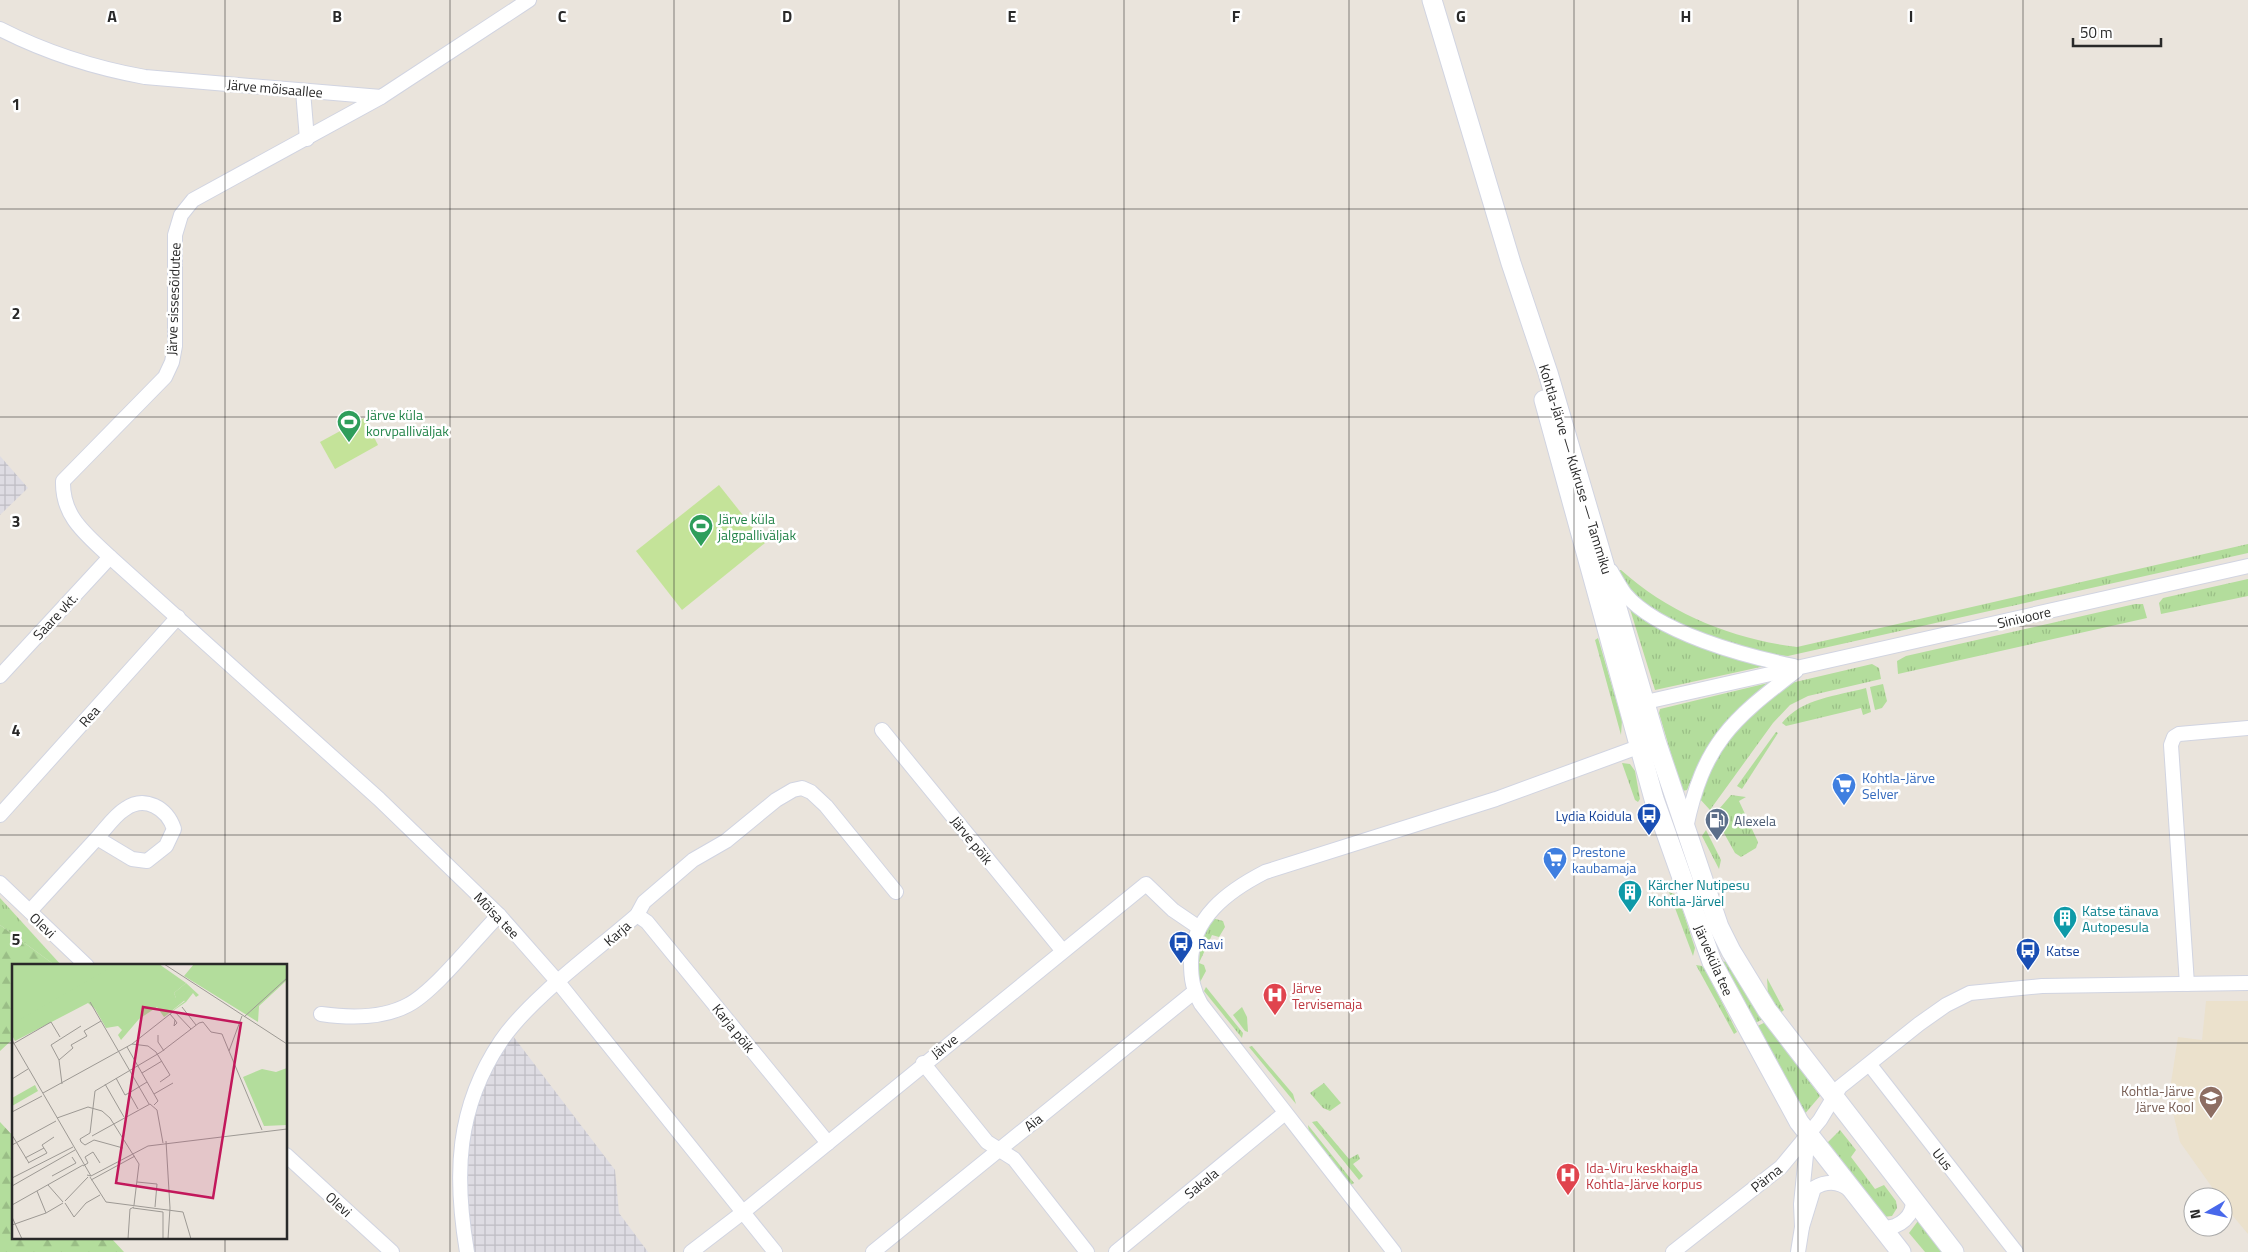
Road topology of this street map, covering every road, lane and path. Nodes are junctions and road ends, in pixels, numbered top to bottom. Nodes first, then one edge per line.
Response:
1 (529, 0) edge
2 (1432, 0) edge
3 (0, 29) edge
4 (303, 91) junction
5 (382, 97) junction
6 (307, 139) junction
7 (1511, 263) junction
8 (110, 557) junction
9 (1604, 559) junction
10 (2248, 566) edge
11 (178, 617) junction
12 (1614, 658) joint
13 (1800, 668) junction
14 (0, 676) edge
15 (1637, 677) joint
16 (1637, 704) junction
17 (2248, 728) edge
18 (882, 730) dead end
19 (1647, 744) junction
20 (0, 815) edge
21 (1686, 829) junction
22 (97, 838) junction
23 (0, 883) edge
24 (896, 892) dead end
25 (30, 911) junction
26 (499, 915) junction
27 (637, 915) junction
28 (1198, 927) junction
29 (1062, 950) junction
30 (85, 964) edge
31 (558, 982) junction
32 (2248, 983) edge
33 (2187, 984) junction
34 (1193, 987) junction
35 (321, 1014) dead end
36 (923, 1063) junction
37 (1870, 1065) junction
38 (1837, 1092) junction
39 (1285, 1113) junction
40 (1808, 1134) junction
41 (828, 1143) junction
42 (998, 1150) junction
43 (288, 1157) edge
44 (1913, 1199) junction
45 (1862, 1202) junction
46 (742, 1213) junction
47 (1802, 1226) junction
48 (1883, 1228) junction
49 (392, 1252) edge
50 (467, 1252) edge
51 (691, 1252) edge
52 (775, 1252) edge
53 (874, 1252) edge
54 (1087, 1252) edge
55 (1116, 1252) edge
56 (1394, 1252) edge
57 (1674, 1252) edge
58 (1798, 1252) edge
59 (1901, 1252) edge
60 (1954, 1252) edge
61 (2016, 1252) edge

1 - 5 street
2 - 7 main road, Kohtla-Järve — Kukruse — Tammiku
3 - 4 street, Järve mõisaallee
4 - 5 street, Järve mõisaallee
4 - 6 street
5 - 6 street, Järve sissesõidutee
6 - 8 street, Järve sissesõidutee
7 - 9 main road, Kohtla-Järve — Kukruse — Tammiku
7 - 12 main road, Kohtla-Järve — Kukruse — Tammiku
8 - 11 street, Järve sissesõidutee
8 - 14 street, Saare vkt.
9 - 13 street, Sinivoore
9 - 15 main road, Kohtla-Järve — Kukruse — Tammiku
10 - 13 street, Sinivoore
11 - 20 street, Rea
11 - 26 street, Mõisa tee
12 - 16 main road, Järveküla tee
13 - 16 street, Sinivoore
13 - 21 street, Sinivoore
15 - 16 main road, Järveküla tee
16 - 19 main road, Järveküla tee
17 - 33 street
18 - 29 street, Järve põik
19 - 21 main road, Järveküla tee
19 - 28 street
19 - 40 main road, Järveküla tee
21 - 38 main road, Järveküla tee
22 - 22 street
22 - 25 street
23 - 25 street, Olevi
24 - 27 street, Karja
25 - 30 street, Olevi
26 - 31 street, Mõisa tee
26 - 35 street
27 - 31 street, Karja
27 - 41 street, Karja põik
28 - 29 street, Järve
28 - 34 street
29 - 36 street, Järve
31 - 46 street, Mõisa tee
31 - 50 street, Karja
32 - 33 street
33 - 37 street
34 - 39 street
34 - 42 street, Aia
36 - 41 street, Järve
36 - 42 street
37 - 38 street
37 - 61 street, Uus
38 - 40 street, Pärna
38 - 44 main road, Järveküla tee
39 - 55 street, Sakala
39 - 56 street
40 - 45 main road, Järveküla tee
40 - 47 street
40 - 57 street, Pärna
41 - 46 street, Järve
42 - 53 street, Aia
42 - 54 street
43 - 49 street, Olevi
44 - 48 street
44 - 60 main road, Järveküla tee
45 - 47 street
45 - 48 main road, Järveküla tee
46 - 51 street, Järve
46 - 52 street, Mõisa tee
47 - 58 street
48 - 59 main road, Järveküla tee

